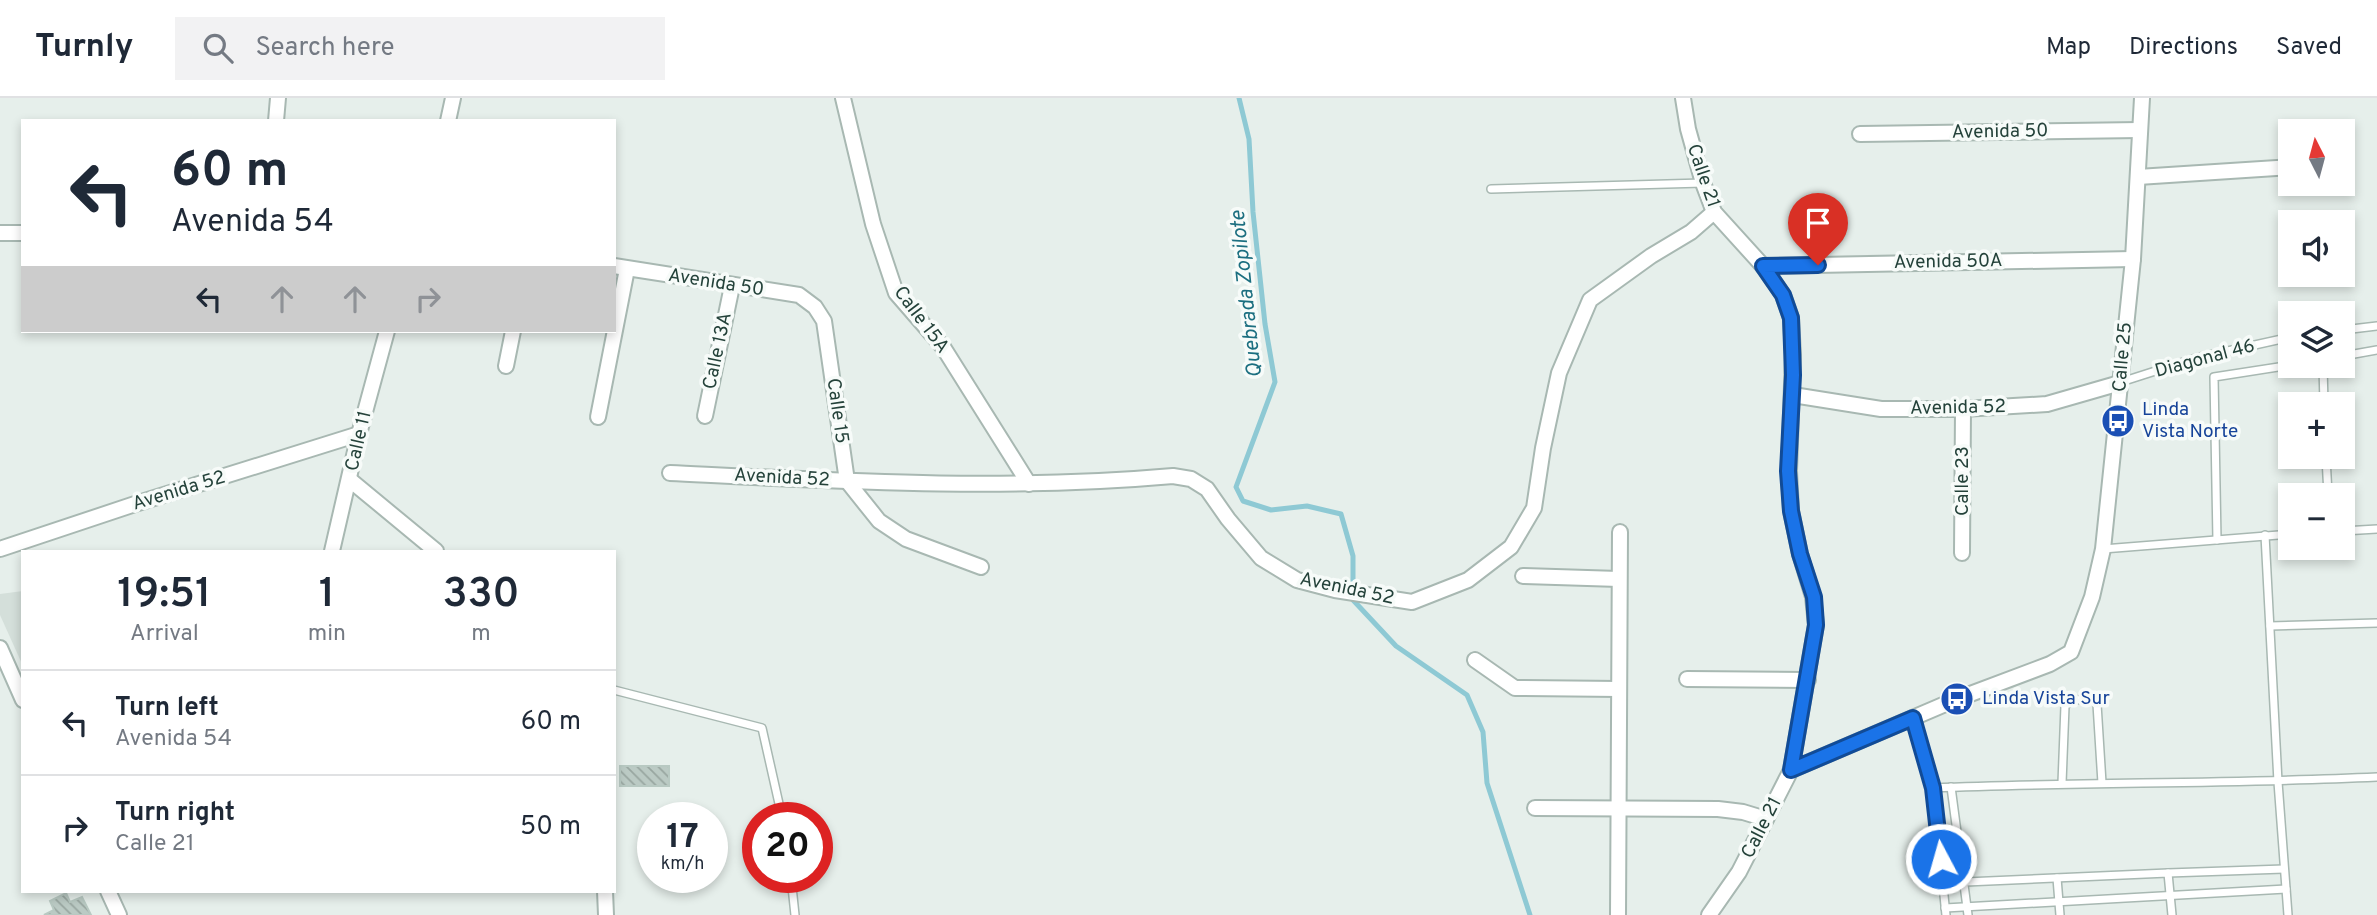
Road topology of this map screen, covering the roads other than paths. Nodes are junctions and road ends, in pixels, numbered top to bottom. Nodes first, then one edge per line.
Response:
1 (278, 98) edge
2 (453, 98) edge
3 (843, 98) edge
4 (1683, 98) edge
5 (2142, 98) edge
6 (276, 119) edge
7 (448, 119) edge
8 (2140, 130) junction
9 (1860, 134) dead end
10 (2278, 168) edge
11 (2138, 177) junction
12 (1703, 183) junction
13 (1491, 190) dead end
14 (1714, 212) junction
15 (0, 233) edge
16 (21, 233) edge
17 (2133, 259) junction
18 (1763, 266) junction
19 (621, 268) edge
20 (732, 286) junction
21 (616, 300) edge
22 (815, 307) joint
23 (2377, 326) edge
24 (2355, 329) edge
25 (386, 333) edge
26 (513, 333) edge
27 (611, 333) edge
28 (2278, 340) edge
29 (2377, 350) edge
30 (2355, 354) edge
31 (506, 366) dead end
32 (2278, 367) edge
33 (2120, 383) junction
34 (1793, 395) junction
35 (1963, 409) junction
36 (705, 416) dead end
37 (598, 417) dead end
38 (359, 434) junction
39 (670, 473) dead end
40 (350, 480) junction
41 (847, 481) junction
42 (1029, 484) junction
43 (2377, 529) edge
44 (2355, 530) edge
45 (1620, 532) dead end
46 (2278, 534) edge
47 (2265, 535) junction
48 (2217, 540) junction
49 (0, 549) edge
50 (2103, 549) junction
51 (332, 550) edge
52 (435, 550) edge
53 (1962, 553) dead end
54 (981, 567) dead end
55 (1523, 576) dead end
56 (1619, 579) junction
57 (2377, 623) edge
58 (2270, 626) junction
59 (0, 648) edge
60 (1475, 660) dead end
61 (1687, 678) dead end
62 (1808, 680) junction
63 (1619, 689) junction
64 (616, 691) edge
65 (21, 695) edge
66 (1913, 718) junction
67 (1791, 770) junction
68 (2377, 777) edge
69 (2278, 782) junction
70 (2062, 783) junction
71 (2102, 783) junction
72 (1951, 787) junction
73 (1933, 788) junction
74 (779, 802) edge
75 (1535, 808) dead end
76 (1618, 808) junction
77 (1766, 819) junction
78 (2284, 869) junction
79 (2168, 873) junction
80 (2057, 878) junction
81 (1965, 882) junction
82 (1943, 883) junction
83 (2286, 889) junction
84 (109, 893) edge
85 (605, 893) edge
86 (793, 893) edge
87 (2170, 895) junction
88 (2059, 901) junction
89 (1946, 911) edge
90 (1967, 911) edge
91 (120, 915) edge
92 (606, 915) edge
93 (795, 915) edge
94 (1618, 915) edge
95 (1709, 915) edge
96 (2060, 915) edge
97 (2172, 915) edge
98 (2288, 915) edge

1 - 6 street
2 - 7 street
3 - 42 street, Calle 15A
4 - 12 street, Calle 21
5 - 8 street, Calle 25
8 - 9 street, Avenida 50
8 - 11 street, Calle 25
10 - 11 street
11 - 17 street, Calle 25
12 - 13 lane
12 - 14 street, Calle 21
14 - 18 street, Calle 21
14 - 42 street, Avenida 52
15 - 16 street
17 - 18 street, Avenida 50A
17 - 33 street, Calle 25
18 - 34 street, Calle 21
19 - 20 street, Avenida 50
19 - 21 street
20 - 22 street, Avenida 50
20 - 36 street, Calle 13A
22 - 41 street, Calle 15
23 - 24 lane
25 - 38 street, Calle 11
26 - 31 street
27 - 37 street
28 - 33 lane, Diagonal 46
29 - 30 lane
32 - 48 lane
33 - 35 street, Avenida 52
33 - 50 street, Calle 25
34 - 35 street, Avenida 52
34 - 62 street, Calle 21
35 - 53 street, Calle 23
38 - 40 street, Calle 11
38 - 49 street, Avenida 52
39 - 41 street, Avenida 52
40 - 51 street, Calle 11
40 - 52 street
41 - 42 street, Avenida 52
41 - 54 street
43 - 44 lane
45 - 56 street
46 - 47 lane
47 - 48 lane
47 - 58 lane
48 - 50 lane
50 - 66 street, Calle 25
55 - 56 street
56 - 63 street
57 - 58 lane
58 - 69 lane
59 - 65 street
60 - 63 street
61 - 62 street
62 - 67 street, Calle 21
63 - 76 street
64 - 74 lane
66 - 67 street
66 - 73 lane
67 - 77 street, Calle 21
68 - 69 lane
69 - 71 lane
69 - 78 lane
70 - 71 lane
70 - 71 lane
70 - 72 lane
72 - 73 lane
72 - 81 lane
73 - 82 lane
75 - 76 street
76 - 77 street
76 - 94 street
77 - 95 street, Calle 21
78 - 79 lane
78 - 83 lane
79 - 80 lane
79 - 87 lane
80 - 81 lane
80 - 88 lane
81 - 82 lane
81 - 90 lane
82 - 89 lane
83 - 87 lane
83 - 98 lane
84 - 91 street
85 - 92 street
86 - 93 lane
87 - 88 lane
87 - 97 lane
88 - 90 lane
88 - 96 lane
89 - 90 lane

